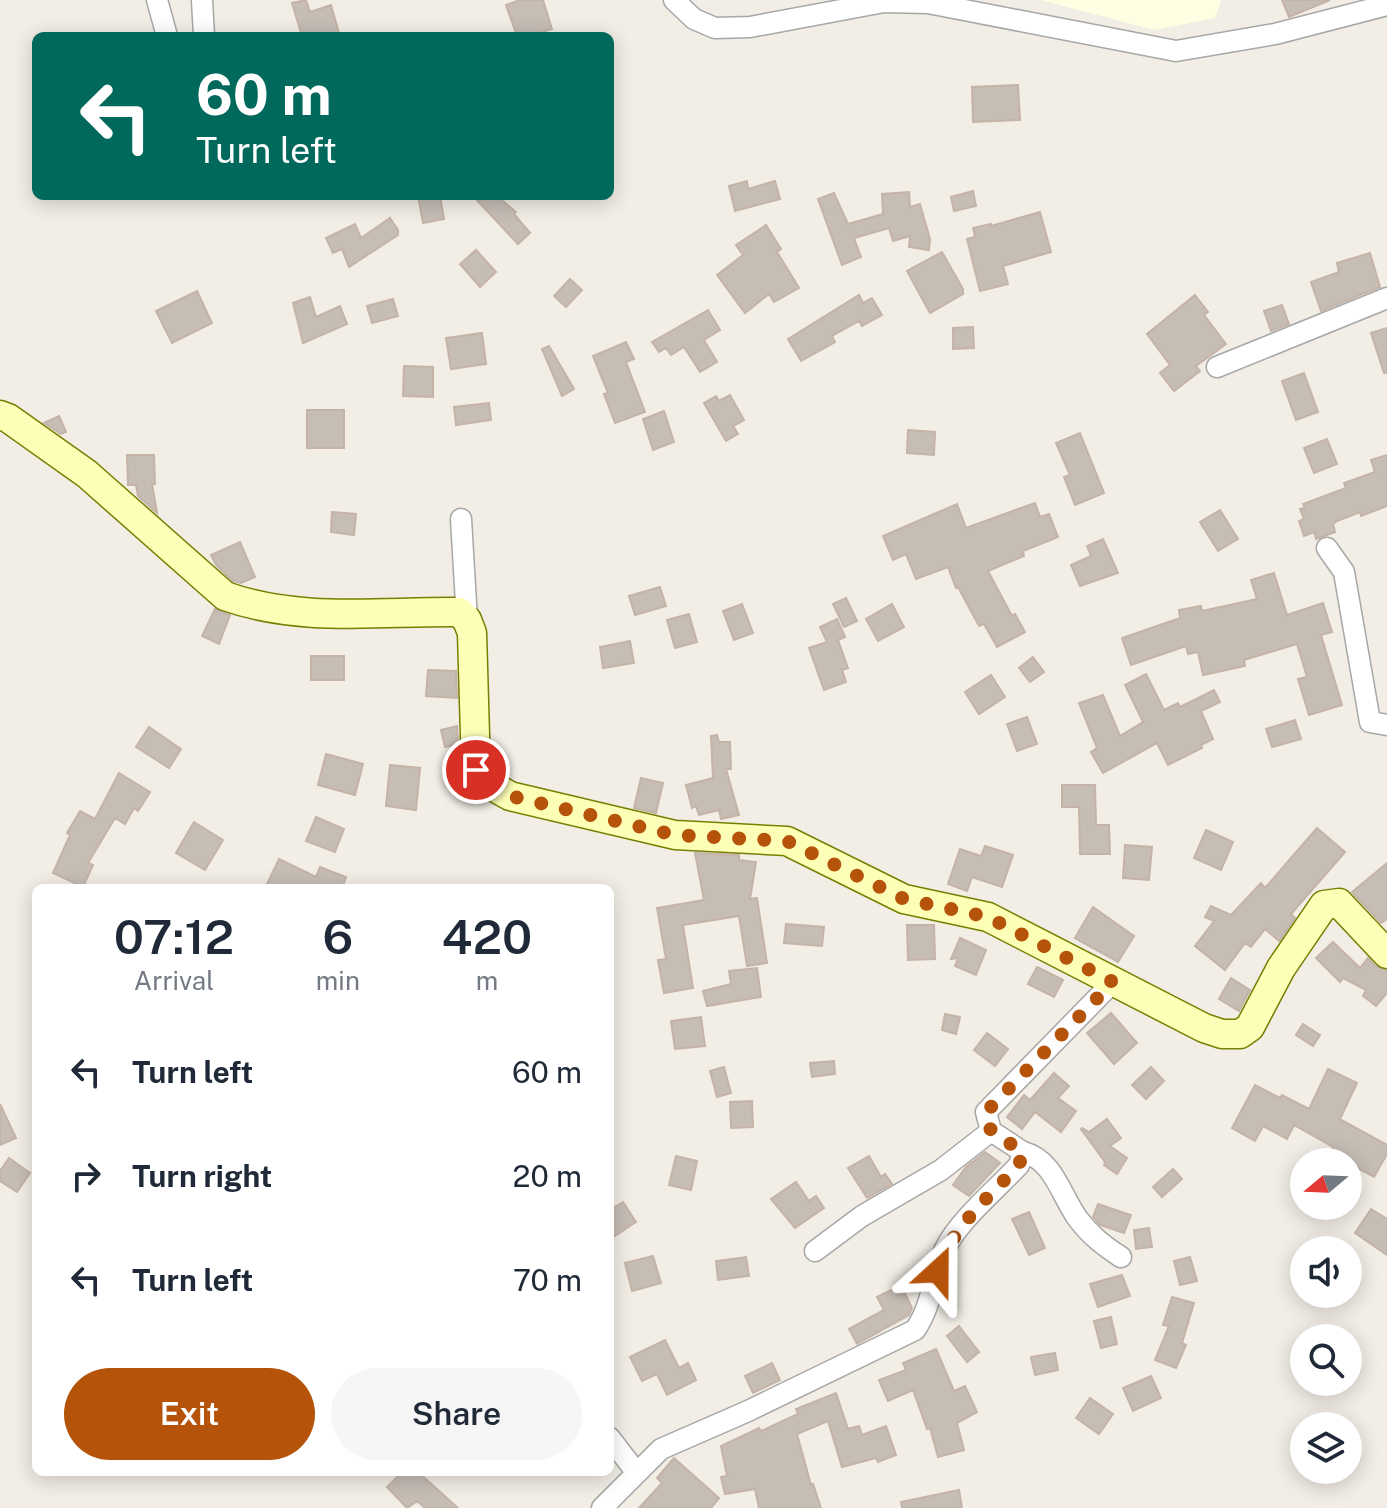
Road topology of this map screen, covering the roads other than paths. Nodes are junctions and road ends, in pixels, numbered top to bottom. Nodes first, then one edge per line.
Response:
1 (157, 0) edge
2 (202, 0) edge
3 (674, 0) edge
4 (1387, 5) edge
5 (166, 32) edge
6 (204, 32) edge
7 (1387, 298) edge
8 (1217, 367) dead end
9 (0, 415) edge
10 (461, 519) dead end
11 (1327, 548) dead end
12 (467, 620) junction
13 (1387, 725) edge
14 (1387, 954) edge
15 (1113, 982) junction
16 (991, 1131) junction
17 (1023, 1152) junction
18 (815, 1251) dead end
19 (1121, 1257) dead end
20 (614, 1443) edge
21 (636, 1472) junction
22 (602, 1508) edge

1 - 5 street
2 - 6 street
3 - 4 street
7 - 8 street
9 - 12 street
10 - 12 street
11 - 13 street
12 - 15 street
14 - 15 street
15 - 16 street
16 - 17 street
16 - 18 street
17 - 19 street
17 - 21 street
20 - 21 street
21 - 22 street

